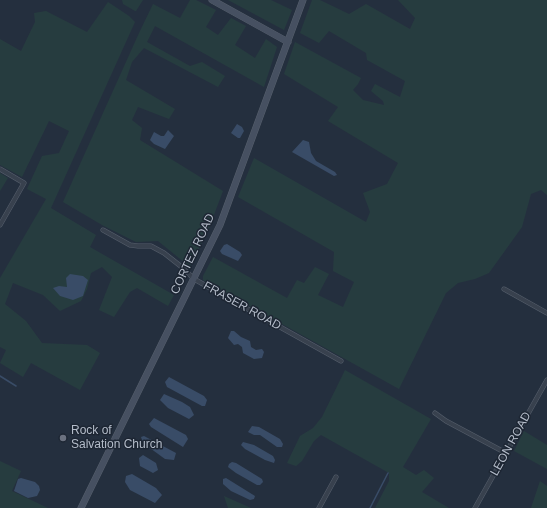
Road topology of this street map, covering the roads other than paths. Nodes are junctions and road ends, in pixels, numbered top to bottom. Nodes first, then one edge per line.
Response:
1 (212, 0) edge
2 (303, 0) edge
3 (288, 42) junction
4 (0, 169) edge
5 (0, 225) edge
6 (103, 230) dead end
7 (194, 279) junction
8 (504, 289) dead end
9 (547, 313) edge
10 (341, 361) dead end
11 (547, 380) edge
12 (435, 413) dead end
13 (506, 453) junction
14 (336, 477) dead end
15 (81, 508) edge
16 (319, 508) edge
17 (475, 508) edge

1 - 3 street
2 - 3 street, CORTEZ ROAD
3 - 7 street, CORTEZ ROAD
4 - 5 street
6 - 7 street, FRASER ROAD
7 - 10 street, FRASER ROAD
7 - 15 street, CORTEZ ROAD
8 - 9 street
11 - 13 street, LEON ROAD
12 - 13 street
13 - 17 street, LEON ROAD
14 - 16 street

